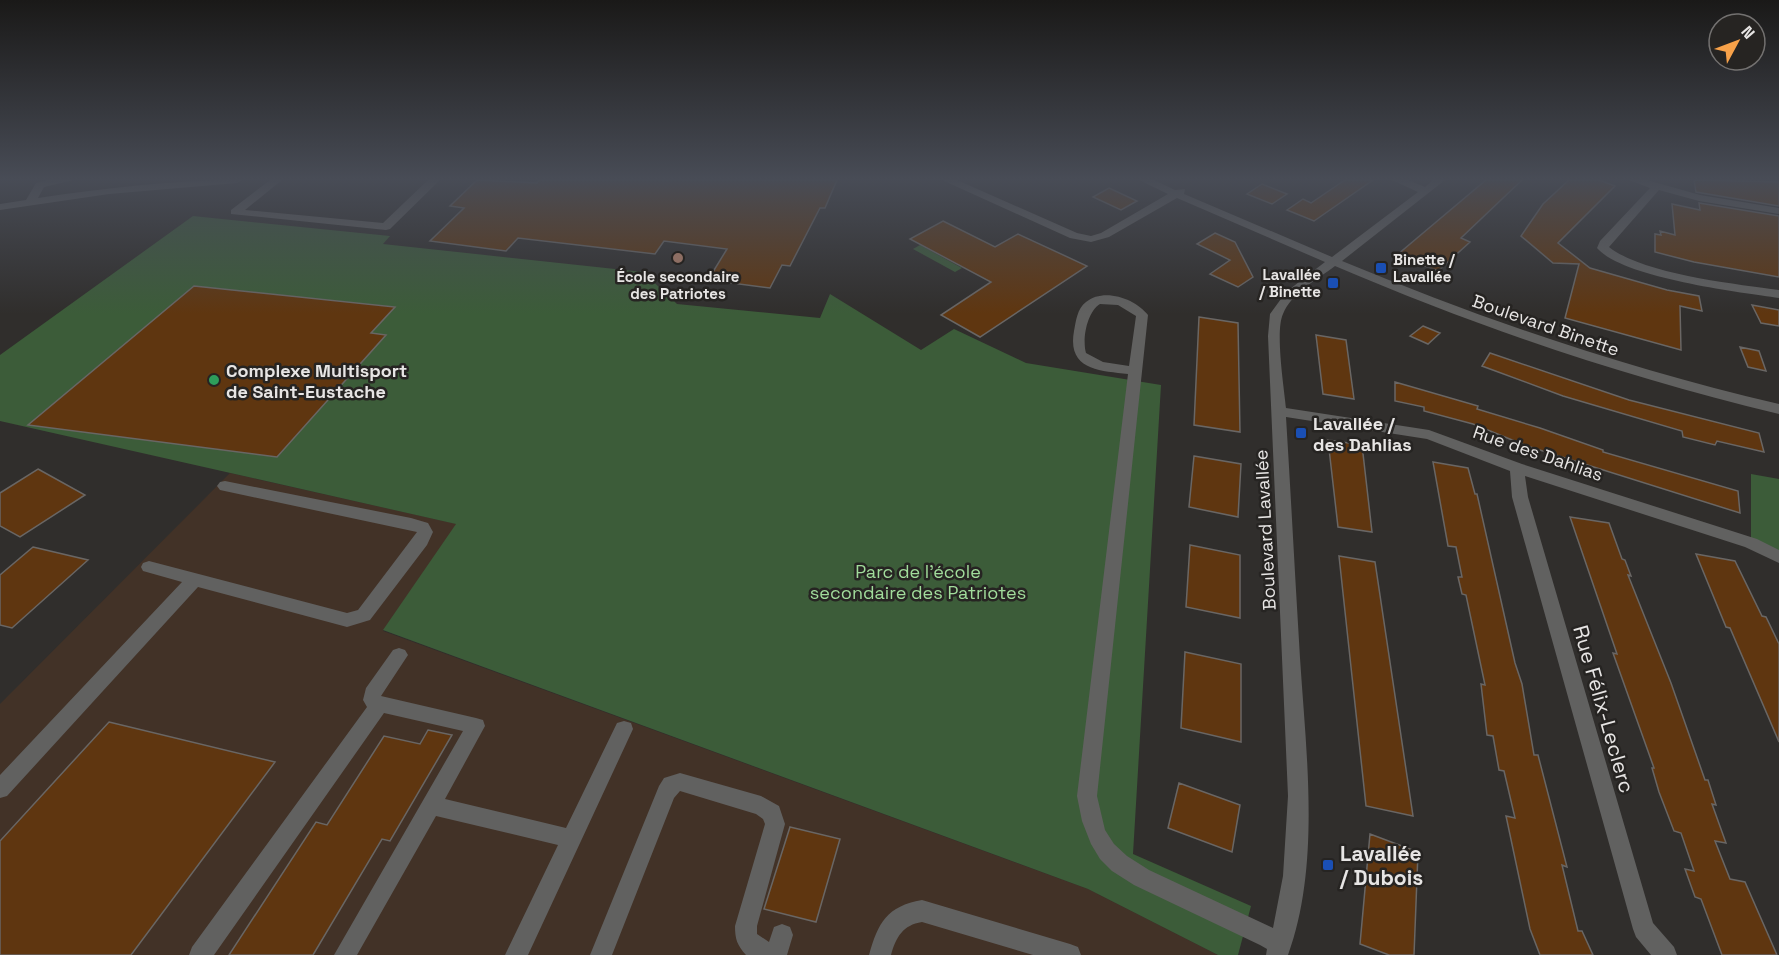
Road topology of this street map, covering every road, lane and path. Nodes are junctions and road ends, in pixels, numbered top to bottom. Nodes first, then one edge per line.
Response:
1 (362, 225) edge
2 (389, 225) edge
3 (1048, 225) edge
4 (1124, 225) edge
5 (1254, 225) edge
6 (1383, 225) edge
7 (1621, 225) edge
8 (1337, 260) junction
9 (1779, 294) edge
10 (1135, 371) junction
11 (1779, 403) edge
12 (1779, 409) edge
13 (1278, 411) junction
14 (1517, 468) junction
15 (225, 486) dead end
16 (1779, 557) edge
17 (148, 567) dead end
18 (195, 579) junction
19 (399, 656) dead end
20 (380, 704) junction
21 (624, 729) dead end
22 (0, 789) edge
23 (431, 804) junction
24 (572, 839) junction
25 (777, 948) edge
26 (1279, 950) edge
27 (1065, 954) edge
28 (200, 955) edge
29 (345, 955) edge
30 (516, 955) edge
31 (601, 955) edge
32 (880, 955) edge
33 (1666, 955) edge

1 - 2 street
3 - 4 street
5 - 8 street, Boulevard Binette
6 - 8 street, Boulevard Lavallée
7 - 9 street
8 - 11 street, Boulevard Binette
8 - 12 street, Boulevard Binette
8 - 13 street, Boulevard Lavallée
10 - 10 street
10 - 26 street
13 - 14 street, Rue des Dahlias
13 - 26 street, Boulevard Lavallée
14 - 16 street, Rue des Dahlias
14 - 33 street, Rue Félix-Leclerc
15 - 18 street
17 - 18 street
18 - 22 street
19 - 20 street
20 - 23 street
20 - 28 street
21 - 24 street
23 - 24 street
23 - 29 street
24 - 30 street
25 - 31 street
27 - 32 street

